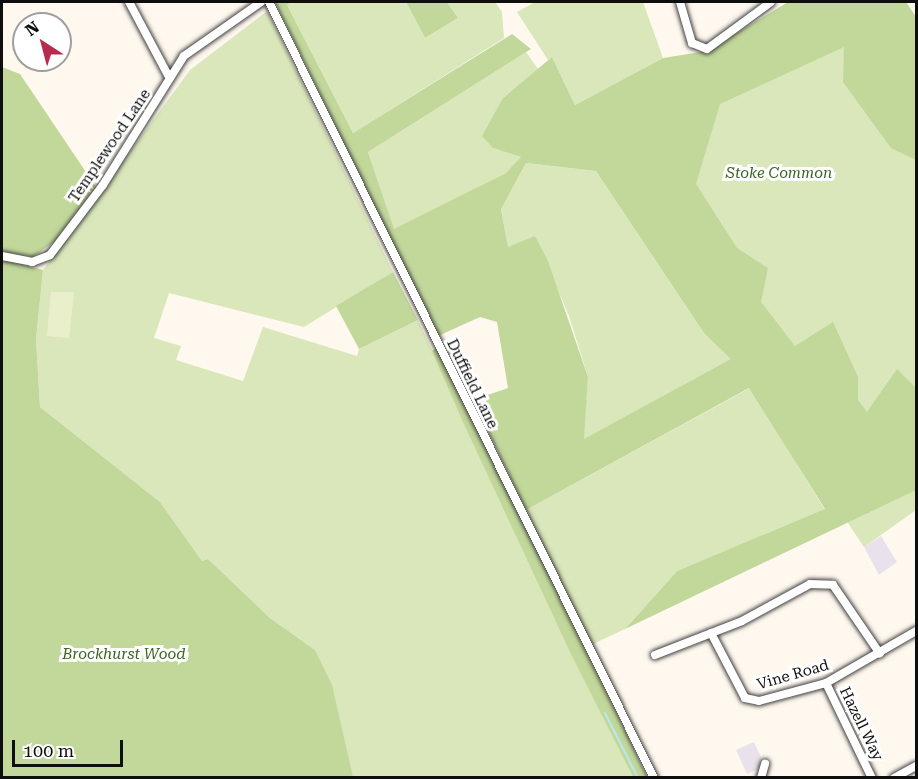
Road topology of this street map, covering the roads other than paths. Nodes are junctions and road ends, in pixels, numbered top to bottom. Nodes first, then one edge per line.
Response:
1 (129, 2) edge
2 (261, 2) edge
3 (269, 2) edge
4 (680, 2) edge
5 (771, 2) edge
6 (169, 77) junction
7 (2, 256) edge
8 (916, 631) edge
9 (711, 633) junction
10 (880, 654) junction
11 (655, 655) dead end
12 (826, 683) junction
13 (765, 764) dead end
14 (916, 766) edge
15 (654, 777) edge
16 (762, 777) edge
17 (872, 777) edge
18 (894, 777) edge

1 - 6 street
2 - 6 street, Templewood Lane
3 - 15 street, Duffield Lane
4 - 5 street
6 - 7 street, Templewood Lane
8 - 10 street, Vine Road
9 - 10 street
9 - 11 street
9 - 12 street, Vine Road
10 - 12 street, Vine Road
12 - 17 street, Hazell Way
13 - 16 street
14 - 18 street

